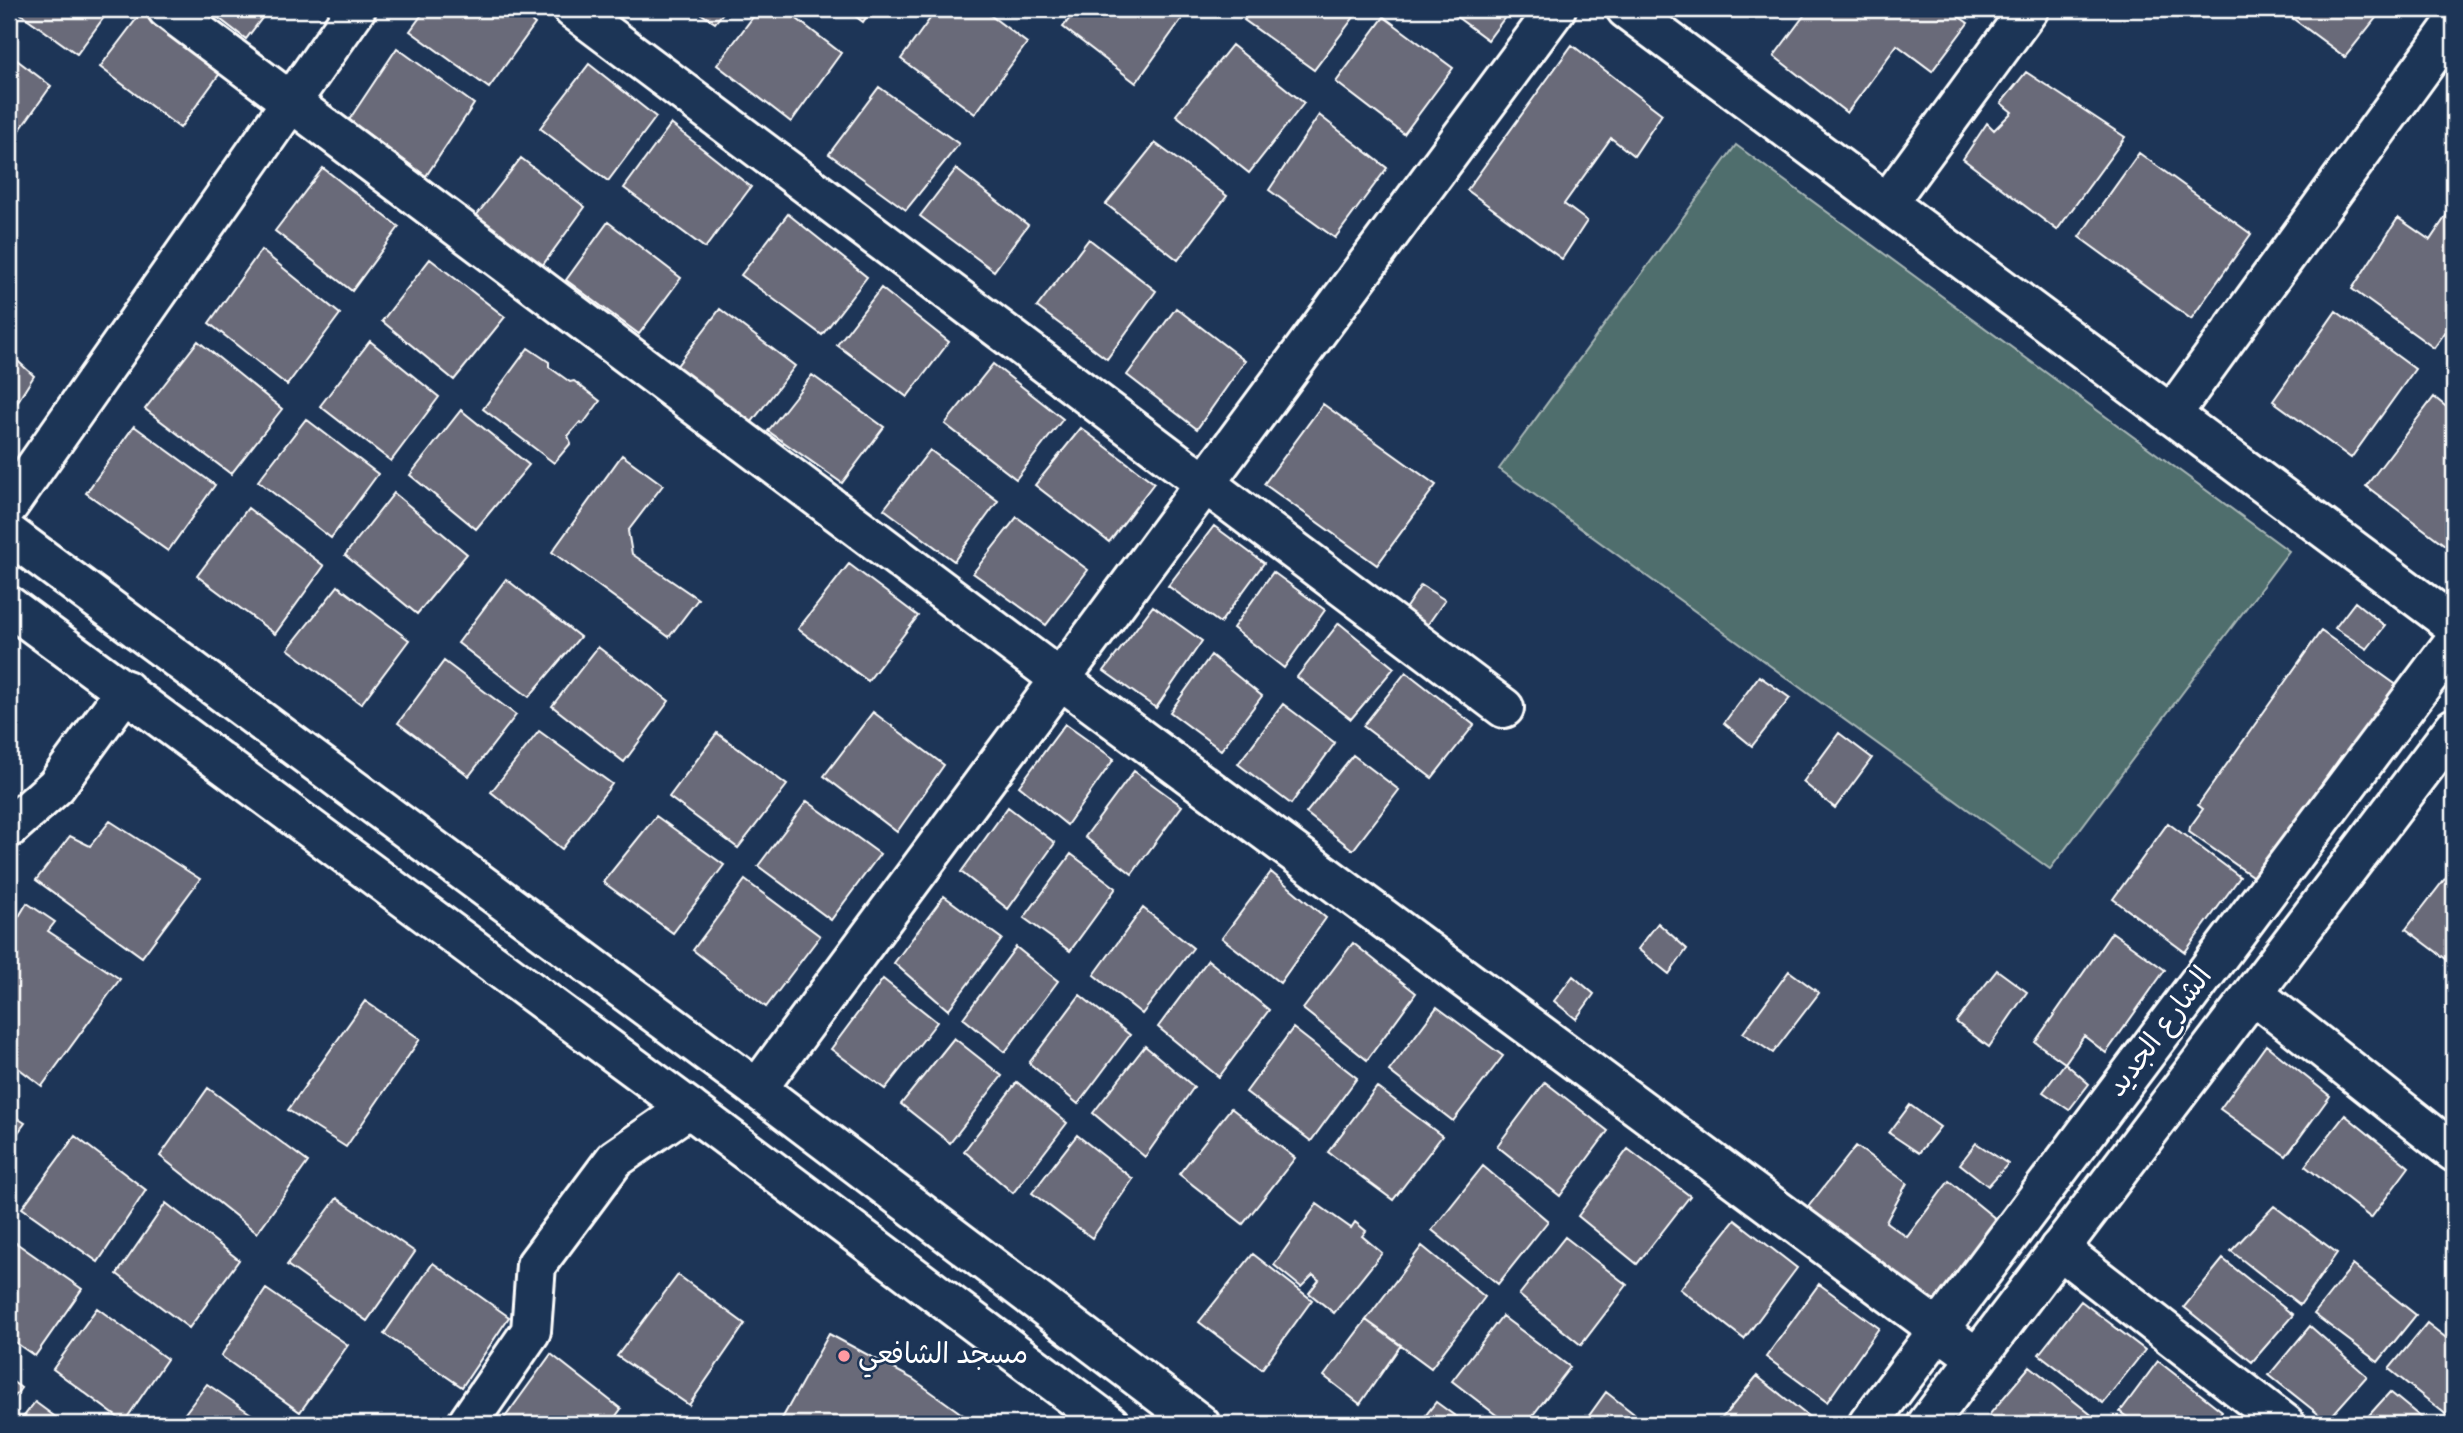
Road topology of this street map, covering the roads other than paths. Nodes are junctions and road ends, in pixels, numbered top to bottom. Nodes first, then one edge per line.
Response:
1 (167, 9) edge
2 (356, 9) edge
3 (573, 9) edge
4 (1556, 9) edge
5 (1626, 9) edge
6 (2029, 9) edge
7 (2454, 24) edge
8 (290, 101) junction
9 (1887, 203) junction
10 (2171, 415) junction
11 (1204, 484) junction
12 (9, 505) edge
13 (9, 534) edge
14 (9, 606) edge
15 (2454, 625) edge
16 (2454, 642) edge
17 (1060, 679) junction
18 (126, 690) junction
19 (1504, 708) dead end
20 (2454, 729) edge
21 (9, 828) edge
22 (2254, 994) junction
23 (757, 1088) junction
24 (689, 1108) junction
25 (2454, 1152) edge
26 (2059, 1249) junction
27 (1939, 1330) junction
28 (1977, 1358) junction
29 (1940, 1420) edge
30 (467, 1424) edge
31 (1110, 1424) edge
32 (1199, 1424) edge
33 (1868, 1424) edge
34 (2285, 1424) edge

1 - 8 street
2 - 8 street
3 - 11 street
4 - 11 street
5 - 9 street
6 - 9 street
7 - 10 street
8 - 12 street
8 - 17 street
9 - 10 street
10 - 15 street
11 - 17 street
11 - 19 street
13 - 23 street
14 - 18 street
16 - 27 street, الشارع الجديد
17 - 23 street
17 - 27 street
18 - 21 street
18 - 24 street
20 - 22 street, الشارع الجديد
22 - 25 street
22 - 26 street, الشارع الجديد
23 - 32 street
24 - 30 street
24 - 31 street
26 - 28 street, الشارع الجديد
26 - 34 street
27 - 28 street
27 - 33 street, الشارع الجديد
28 - 29 street, الشارع الجديد

